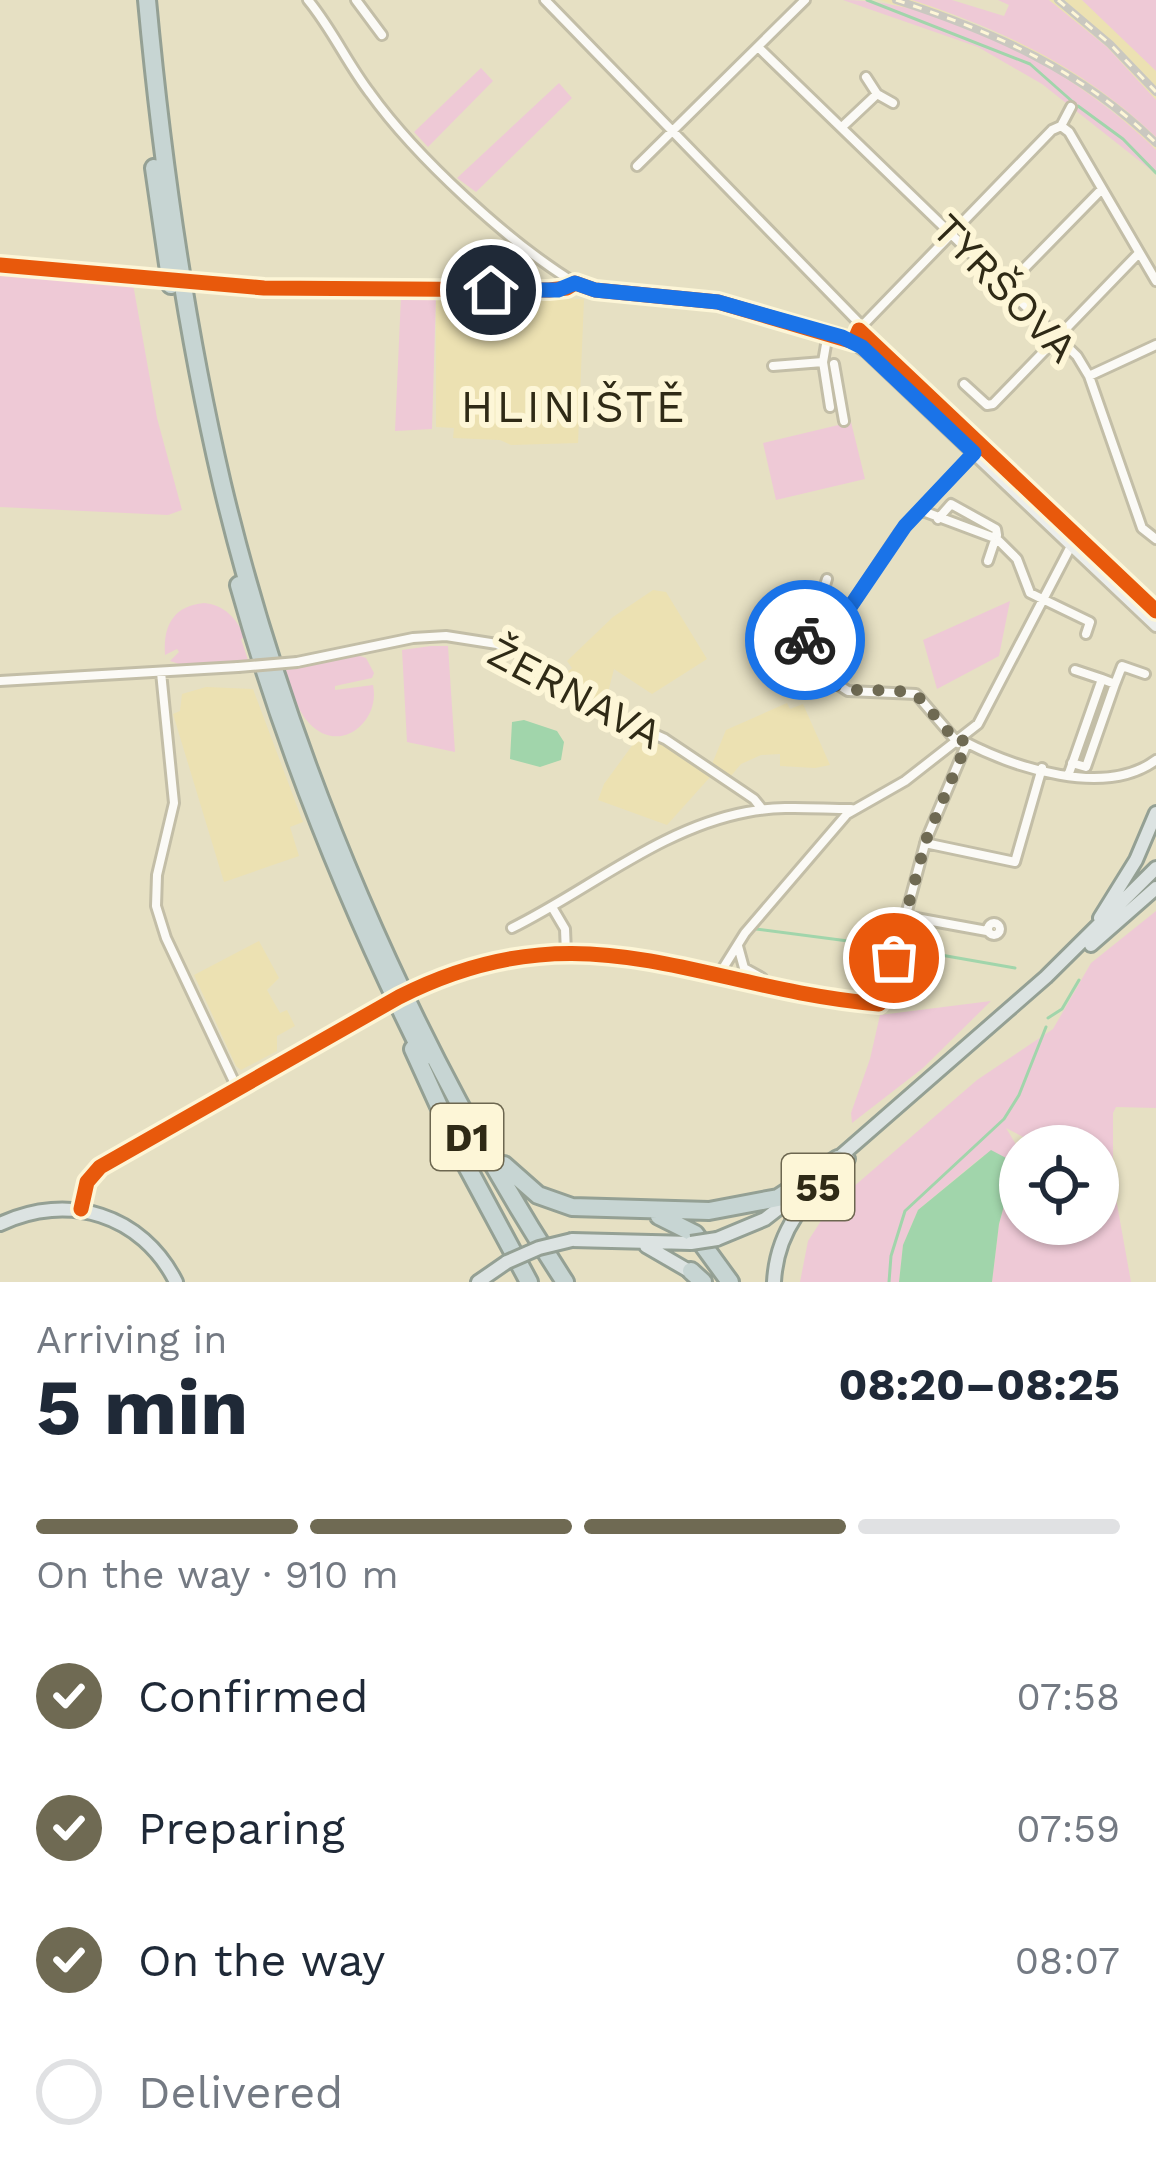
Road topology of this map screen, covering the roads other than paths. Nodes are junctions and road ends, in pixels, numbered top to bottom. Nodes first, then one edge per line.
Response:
1 (135, 0) edge
2 (147, 0) edge
3 (308, 0) edge
4 (356, 0) edge
5 (544, 0) edge
6 (806, 1) edge
7 (382, 35) dead end
8 (759, 48) junction
9 (866, 77) dead end
10 (877, 94) junction
11 (893, 103) dead end
12 (1071, 107) dead end
13 (1060, 126) junction
14 (842, 128) junction
15 (674, 133) junction
16 (637, 166) dead end
17 (1102, 189) junction
18 (953, 233) junction
19 (1139, 253) junction
20 (0, 265) edge
21 (1156, 281) edge
22 (575, 283) junction
23 (1008, 285) junction
24 (862, 326) junction
25 (828, 333) junction
26 (1059, 335) junction
27 (854, 342) junction
28 (1156, 345) edge
29 (828, 363) junction
30 (773, 366) dead end
31 (1089, 376) junction
32 (964, 384) dead end
33 (836, 405) junction
34 (815, 411) dead end
35 (844, 421) dead end
36 (970, 458) junction
37 (920, 510) junction
38 (938, 519) junction
39 (996, 539) junction
40 (1156, 539) edge
41 (1071, 545) junction
42 (988, 561) dead end
43 (827, 579) dead end
44 (1041, 599) junction
45 (817, 612) junction
46 (1156, 626) edge
47 (1086, 634) dead end
48 (1075, 670) dead end
49 (161, 673) junction
50 (1145, 674) dead end
51 (1102, 680) junction
52 (0, 681) edge
53 (1115, 684) junction
54 (962, 742) junction
55 (1156, 760) edge
56 (1072, 763) junction
57 (1042, 769) junction
58 (1068, 776) junction
59 (762, 809) junction
60 (852, 809) junction
61 (1156, 814) edge
62 (925, 843) junction
63 (1156, 868) edge
64 (1149, 885) edge
65 (552, 907) junction
66 (905, 916) junction
67 (512, 928) dead end
68 (987, 931) dead end
69 (739, 941) junction
70 (1083, 942) junction
71 (566, 952) junction
72 (720, 973) junction
73 (1046, 977) junction
74 (882, 985) dead end
75 (780, 986) junction
76 (389, 987) junction
77 (879, 1004) dead end
78 (238, 1090) junction
79 (896, 1112) junction
80 (473, 1127) junction
81 (838, 1159) junction
82 (81, 1210) junction
83 (616, 1210) junction
84 (0, 1224) edge
85 (622, 1240) junction
86 (699, 1278) edge
87 (176, 1282) edge
88 (478, 1282) edge
89 (530, 1282) edge
90 (552, 1282) edge
91 (566, 1282) edge
92 (730, 1282) edge
93 (774, 1282) edge

1 - 76 highway, D1
2 - 80 highway, D1
3 - 22 street
4 - 7 street
5 - 15 street
6 - 8 street
8 - 14 street, TYRŠOVA
8 - 15 street
9 - 10 street
10 - 11 street
10 - 14 street
12 - 13 street
13 - 17 street
13 - 18 street
14 - 18 street, TYRŠOVA
15 - 16 street
15 - 24 street
17 - 19 street
17 - 23 street
18 - 23 street, TYRŠOVA
18 - 24 street
19 - 21 street
19 - 26 street
20 - 22 main road, bridge
22 - 25 main road
23 - 26 street, TYRŠOVA
24 - 27 street
25 - 27 main road
25 - 29 street
26 - 31 street, TYRŠOVA
26 - 32 street
27 - 36 main road
28 - 31 street
29 - 30 street
29 - 33 street
31 - 40 street, TYRŠOVA
33 - 34 street
33 - 35 street
36 - 37 street
36 - 41 main road
37 - 38 street
37 - 45 street
38 - 39 street
38 - 39 street
39 - 42 street
39 - 44 street
41 - 44 street
41 - 46 main road
43 - 45 street
44 - 47 street
44 - 54 street
45 - 54 street
48 - 51 street
49 - 52 street, ŽERNAVA
49 - 59 street, ŽERNAVA, bridge
49 - 78 street
50 - 53 street
51 - 53 street
51 - 56 street
53 - 56 street
54 - 57 street
54 - 60 street
54 - 62 street
55 - 58 street
56 - 58 street
57 - 58 street
57 - 62 street
59 - 60 street
59 - 65 street
60 - 69 street
61 - 70 main road, 55
62 - 66 street
63 - 64 main road, 55
64 - 70 main road, 55
64 - 73 main road
65 - 67 street
65 - 71 street
66 - 68 street
66 - 74 street
69 - 72 street
69 - 75 street
70 - 73 main road, 55
71 - 72 street
71 - 78 street, bridge
72 - 75 street
73 - 79 main road, 55
75 - 77 street
76 - 89 highway
76 - 90 highway, D1
78 - 82 street
79 - 81 main road, 55
79 - 93 main road, 55
80 - 83 highway
80 - 91 highway, D1
81 - 83 highway
81 - 85 main road, 55, bridge
82 - 84 main road
82 - 87 main road
83 - 92 highway
85 - 86 main road, 55
85 - 88 main road, 55, bridge

